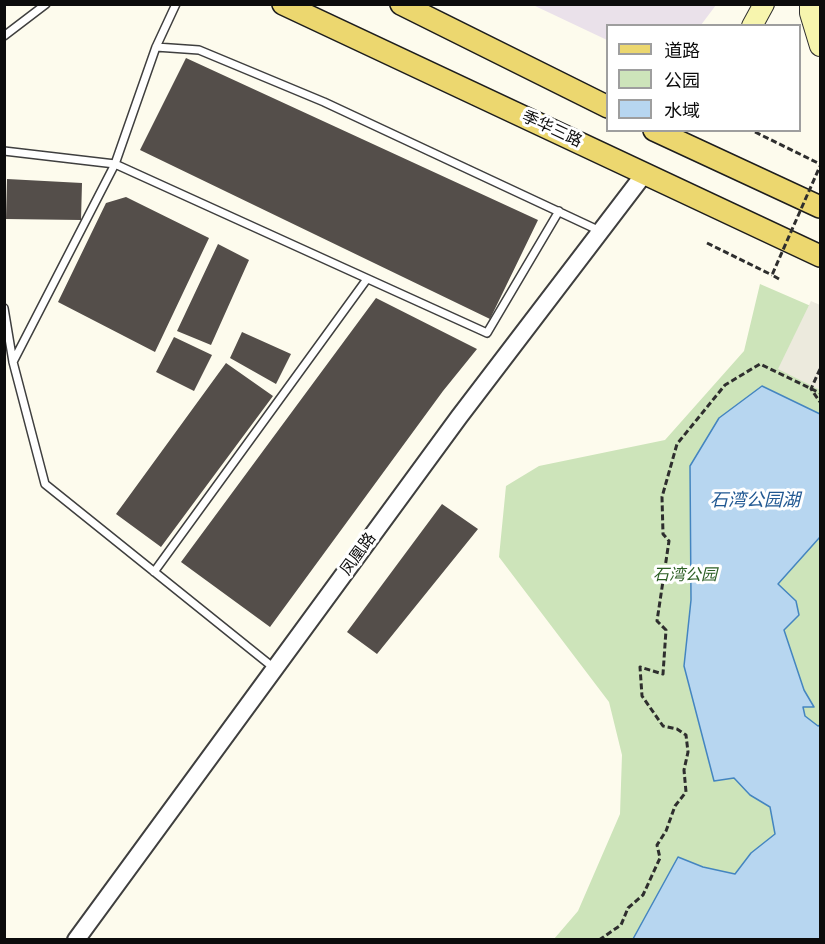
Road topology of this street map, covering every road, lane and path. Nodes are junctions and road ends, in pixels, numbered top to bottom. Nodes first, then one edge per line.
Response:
1 (46, 4) edge
2 (176, 4) edge
3 (283, 4) edge
4 (401, 4) edge
5 (764, 4) edge
6 (810, 4) edge
7 (753, 24) edge
8 (4, 36) edge
9 (820, 46) edge
10 (156, 47) junction
11 (606, 106) edge
12 (755, 132) dead end
13 (667, 133) edge
14 (4, 152) edge
15 (115, 164) junction
16 (820, 165) edge
17 (645, 172) junction
18 (820, 207) edge
19 (559, 211) junction
20 (601, 231) junction
21 (707, 243) dead end
22 (820, 256) edge
23 (772, 275) junction
24 (367, 279) junction
25 (779, 279) dead end
26 (4, 308) edge
27 (13, 362) junction
28 (820, 369) edge
29 (811, 389) junction
30 (820, 393) edge
31 (820, 402) edge
32 (154, 572) junction
33 (274, 669) junction
34 (76, 939) edge
35 (598, 939) edge

1 - 8 lane
2 - 10 lane
3 - 17 main road, 季华三路
4 - 11 main road
5 - 7 main road
6 - 9 main road
10 - 15 lane
10 - 19 lane
12 - 16 path
13 - 18 main road
14 - 15 lane
15 - 24 lane
15 - 27 lane
16 - 23 path, bridge
17 - 20 street, 凤凰路
17 - 22 main road, 季华三路
19 - 20 lane
19 - 24 lane
20 - 33 street, 凤凰路
21 - 23 path
23 - 25 path, bridge
24 - 32 lane
26 - 27 lane
27 - 32 lane
28 - 29 path
29 - 30 path
29 - 31 path
29 - 35 path
32 - 33 lane
33 - 34 street, 凤凰路

